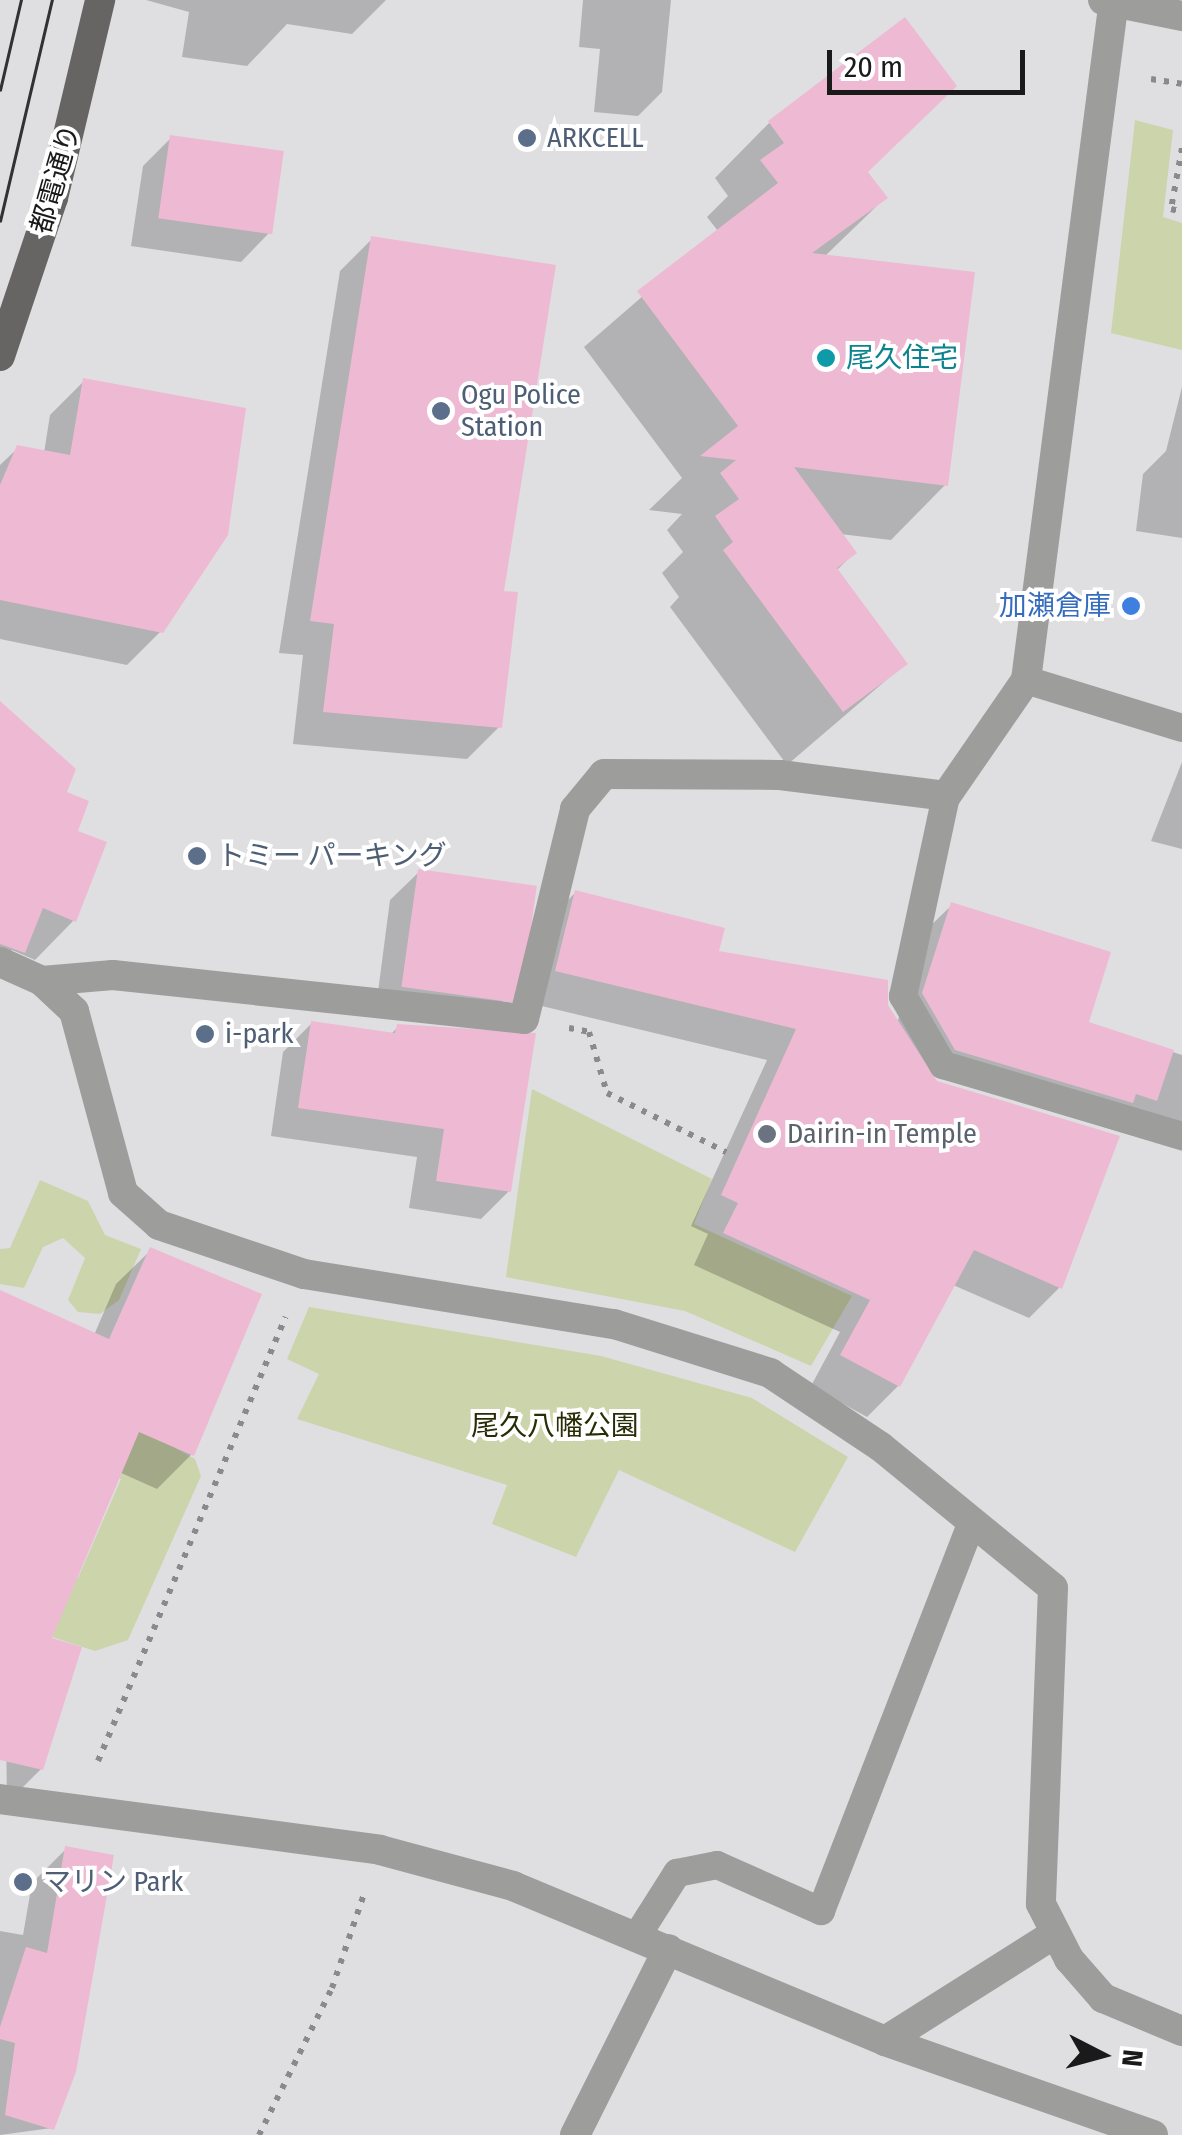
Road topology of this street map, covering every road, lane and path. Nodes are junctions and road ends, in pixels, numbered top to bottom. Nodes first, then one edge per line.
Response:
1 (100, 0) edge
2 (1110, 1) edge
3 (1182, 16) edge
4 (1182, 148) edge
5 (1182, 212) edge
6 (0, 356) edge
7 (1026, 680) junction
8 (1182, 728) edge
9 (946, 796) junction
10 (0, 962) edge
11 (42, 981) junction
12 (524, 1019) junction
13 (1179, 1125) edge
14 (726, 1152) dead end
15 (304, 1274) junction
16 (972, 1522) junction
17 (0, 1800) edge
18 (76, 1812) junction
19 (380, 1850) junction
20 (1054, 1934) junction
21 (637, 1936) junction
22 (668, 1949) junction
23 (1182, 2031) edge
24 (886, 2040) junction
25 (258, 2135) edge
26 (576, 2135) edge
27 (1153, 2135) edge

1 - 6 main road, 都電通り
2 - 3 street
2 - 7 street
4 - 5 path
7 - 8 lane
7 - 9 street
9 - 12 street
9 - 13 lane
10 - 11 street
11 - 12 street
11 - 15 street
12 - 14 path
15 - 16 street
15 - 18 path
16 - 20 street
16 - 21 lane
17 - 18 street
18 - 19 street
19 - 21 street
19 - 25 path
20 - 23 street
20 - 24 street
21 - 22 street
22 - 24 street
22 - 26 street
24 - 27 street

